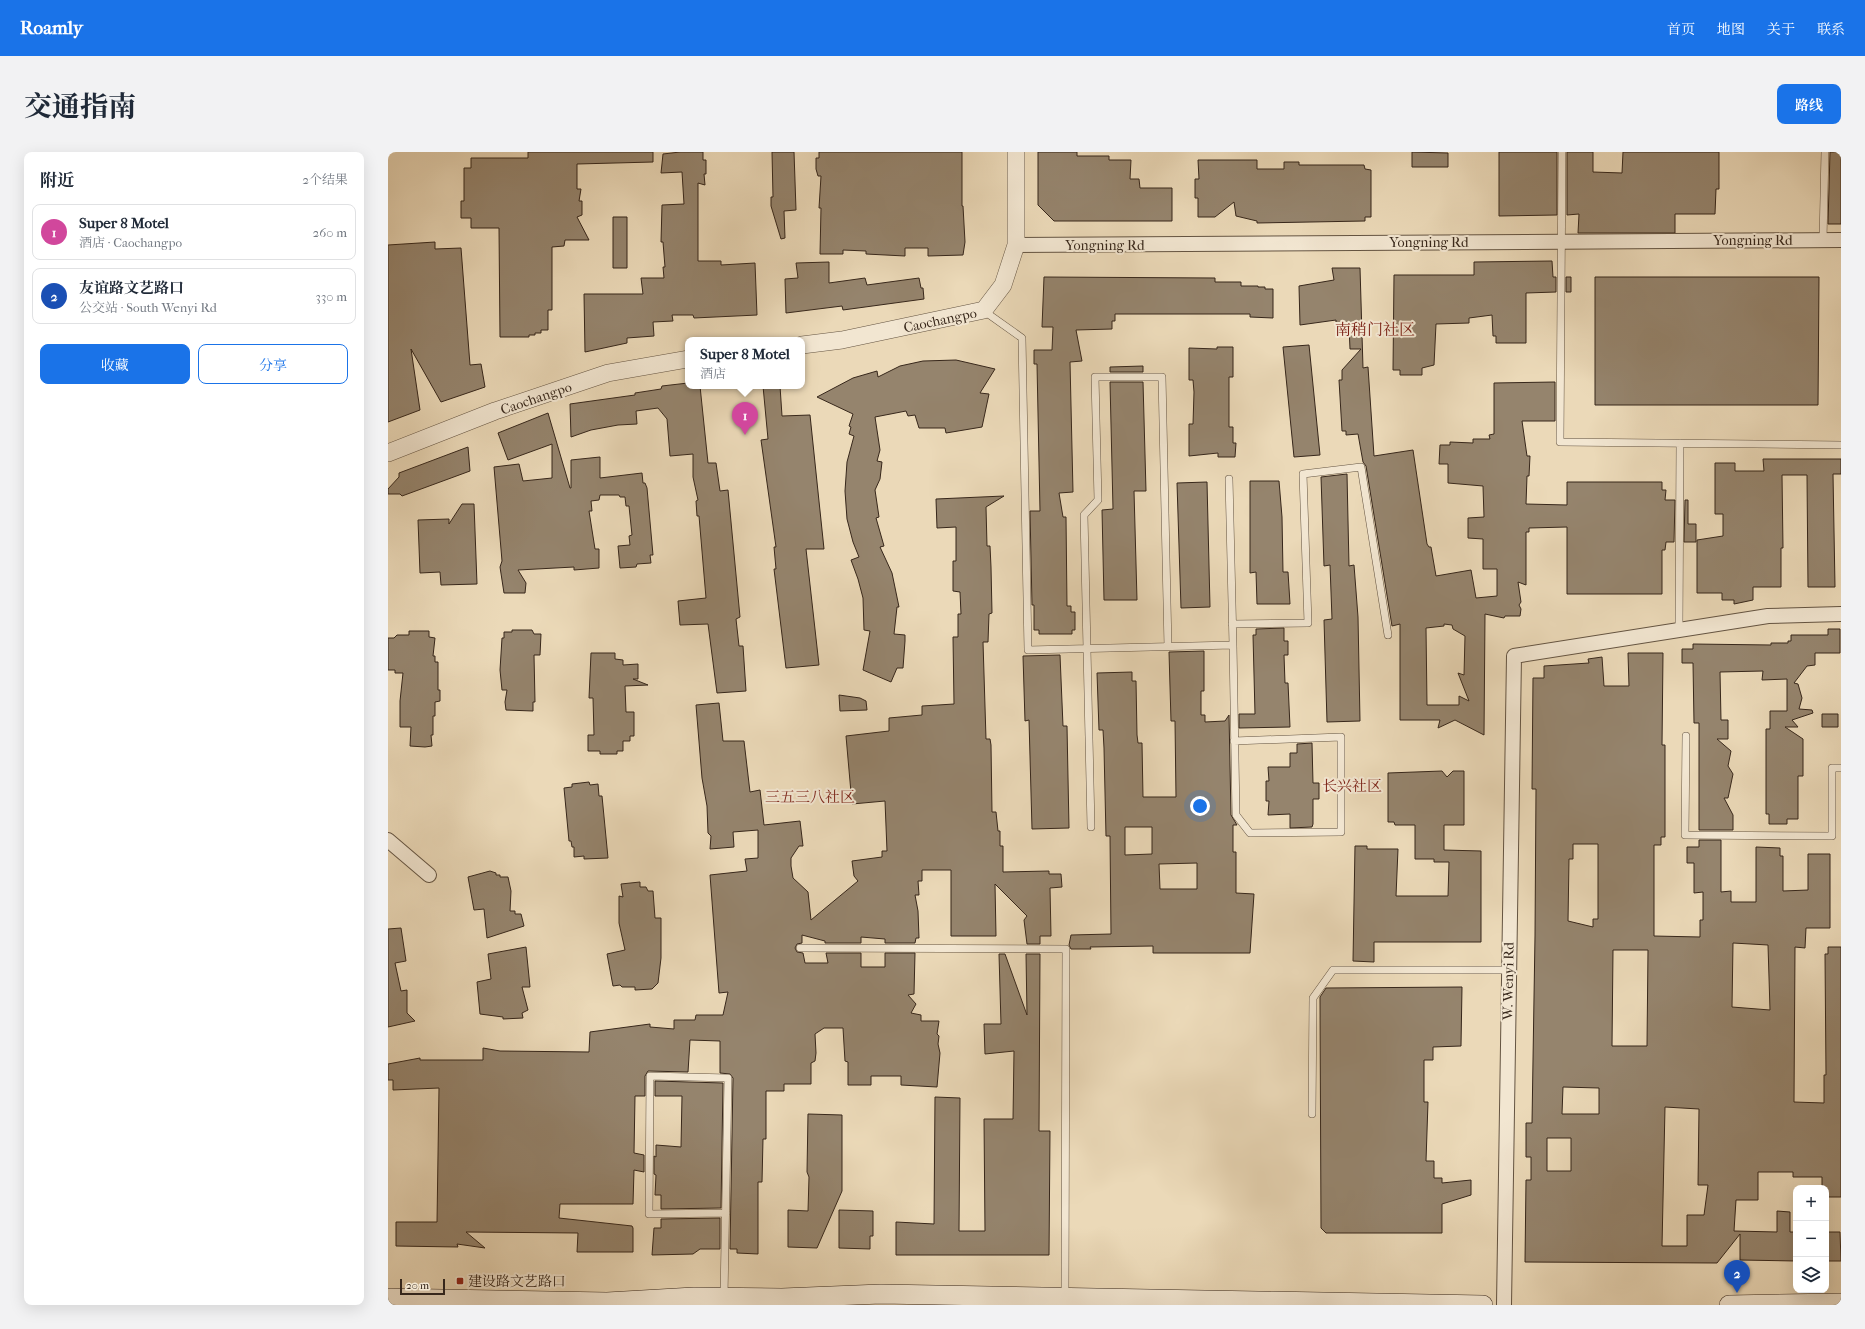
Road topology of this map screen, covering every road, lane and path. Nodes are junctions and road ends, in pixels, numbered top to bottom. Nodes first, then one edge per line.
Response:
1 (1016, 152) edge
2 (1562, 152) edge
3 (1825, 152) edge
4 (1823, 240) junction
5 (1841, 240) edge
6 (1560, 242) junction
7 (1016, 245) junction
8 (984, 310) junction
9 (805, 345) edge
10 (685, 360) edge
11 (1680, 444) junction
12 (1841, 445) edge
13 (388, 452) edge
14 (1229, 479) dead end
15 (1841, 614) edge
16 (1232, 624) junction
17 (1679, 630) junction
18 (1388, 635) dead end
19 (1232, 645) junction
20 (1168, 647) junction
21 (1087, 649) junction
22 (1686, 736) dead end
23 (1234, 741) junction
24 (1841, 768) edge
25 (1091, 827) dead end
26 (388, 840) edge
27 (429, 875) dead end
28 (800, 948) dead end
29 (1508, 970) junction
30 (1312, 1114) dead end
31 (726, 1213) junction
32 (388, 1298) edge
33 (724, 1301) edge
34 (1065, 1301) edge
35 (663, 1302) edge
36 (1841, 1303) edge
37 (1483, 1305) edge
38 (1504, 1305) edge
39 (1729, 1305) edge

1 - 7 street, Caochangpo
2 - 6 lane
3 - 4 lane
4 - 5 street, Yongning Rd
4 - 6 street, Yongning Rd
6 - 7 street, Yongning Rd
6 - 11 lane
7 - 8 street, Caochangpo
8 - 9 street, Caochangpo
8 - 21 lane
10 - 13 street, Caochangpo
11 - 12 lane
11 - 17 lane
14 - 16 lane
15 - 17 street
16 - 18 lane
16 - 19 lane
17 - 29 street, W. Wenyi Rd
19 - 20 lane
19 - 23 lane
20 - 21 lane
20 - 21 lane
21 - 25 lane
22 - 24 lane
23 - 23 lane
26 - 27 street
28 - 34 lane
29 - 30 lane
29 - 38 street, W. Wenyi Rd
31 - 31 lane
31 - 33 lane
32 - 35 main road
33 - 34 main road
33 - 35 main road
34 - 37 main road
36 - 39 main road

